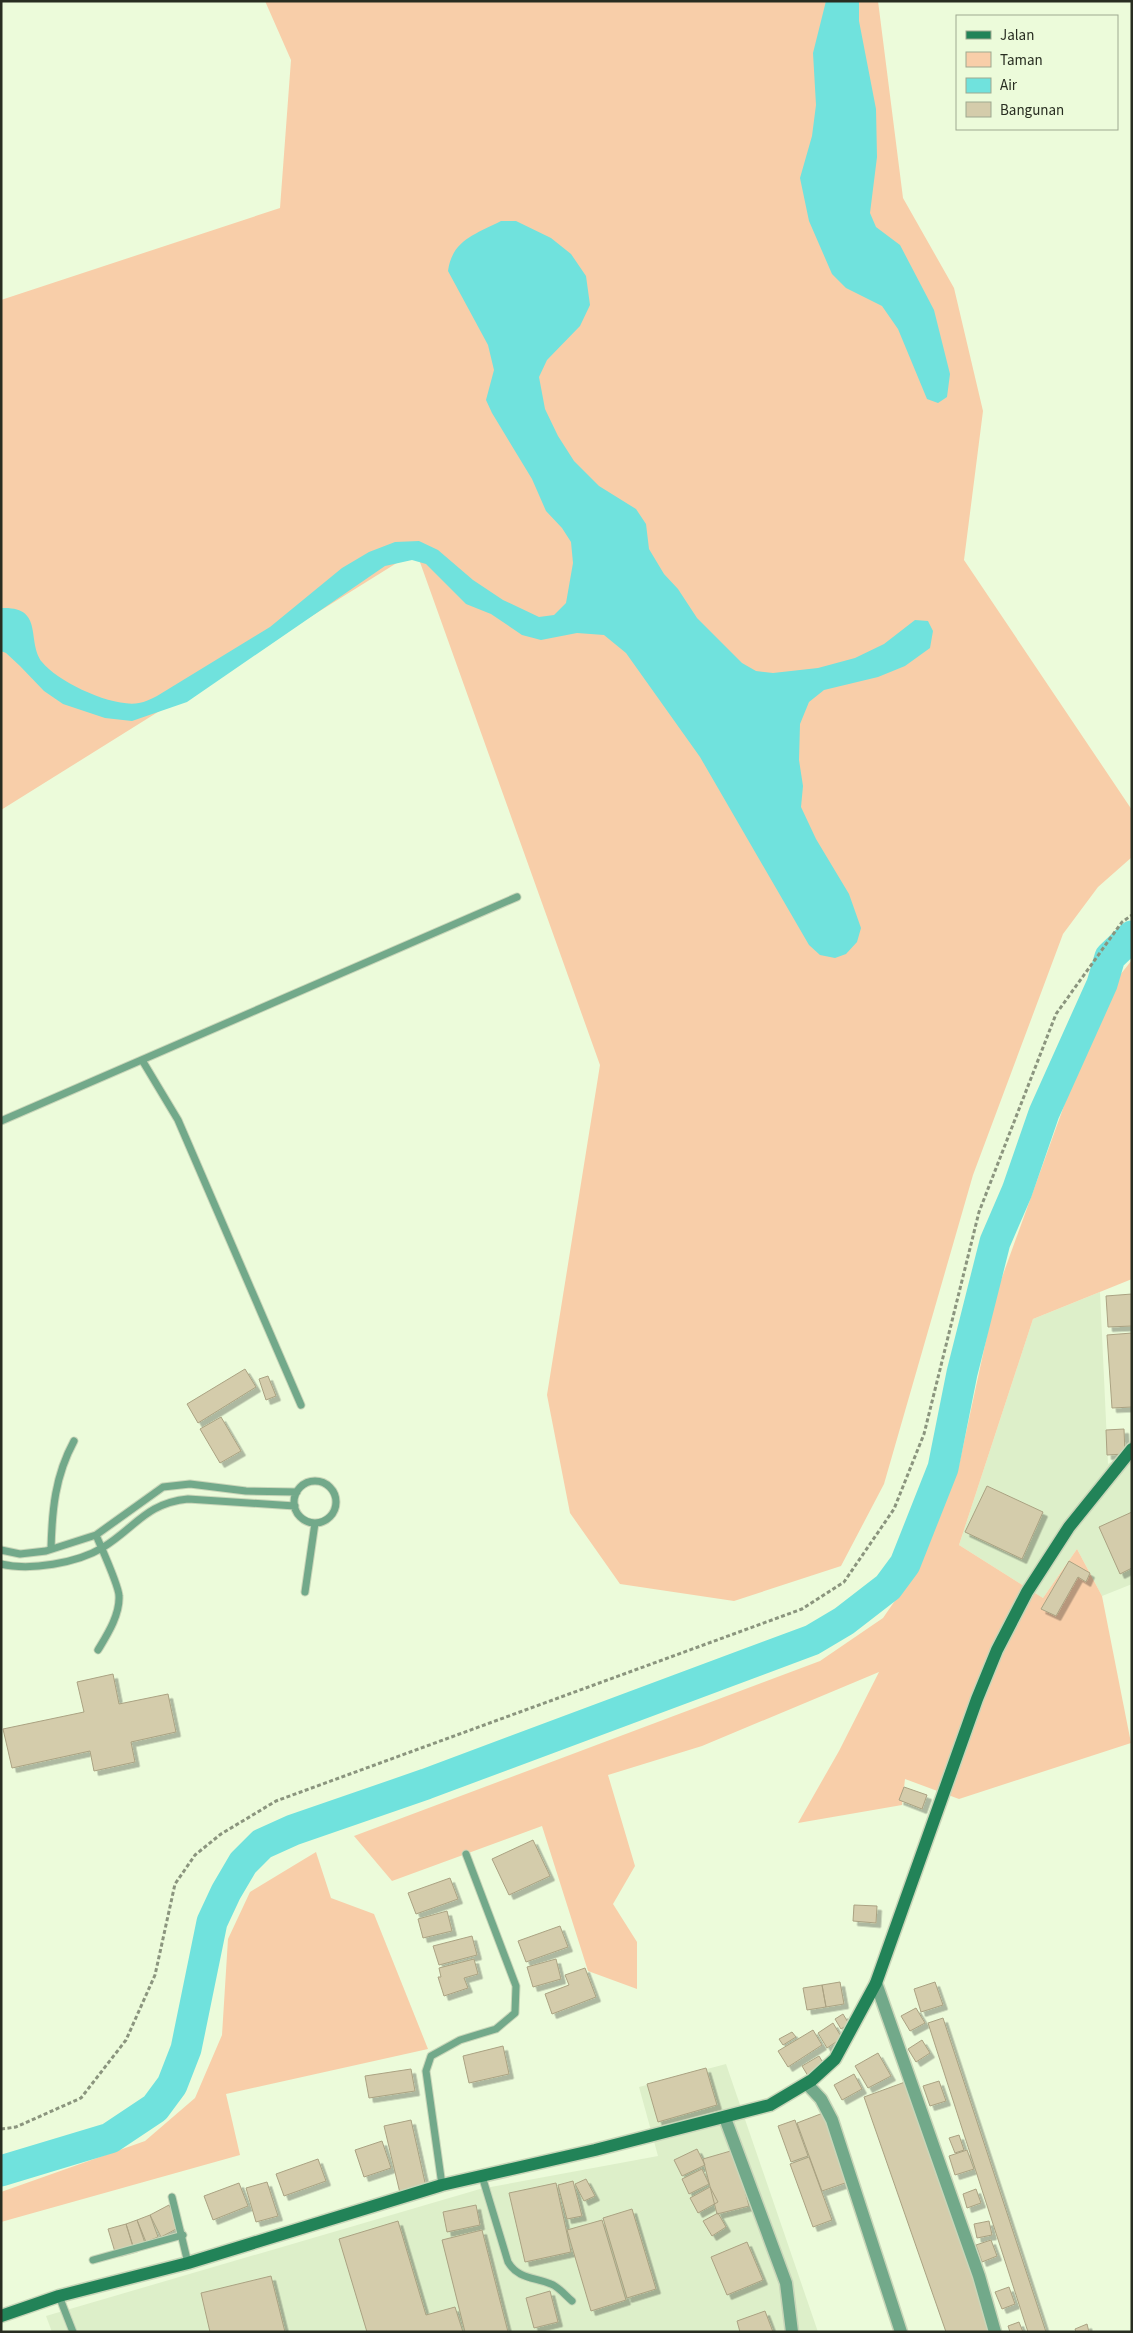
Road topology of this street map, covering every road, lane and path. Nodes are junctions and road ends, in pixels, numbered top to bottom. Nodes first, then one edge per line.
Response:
1 (517, 897) dead end
2 (1132, 915) edge
3 (142, 1060) junction
4 (1, 1121) edge
5 (302, 1405) dead end
6 (74, 1441) dead end
7 (1132, 1449) edge
8 (297, 1492) junction
9 (294, 1506) junction
10 (315, 1523) junction
11 (96, 1535) junction
12 (51, 1549) junction
13 (102, 1549) junction
14 (1, 1550) edge
15 (1, 1564) edge
16 (305, 1592) dead end
17 (98, 1650) dead end
18 (466, 1854) dead end
19 (876, 1983) junction
20 (807, 2084) junction
21 (725, 2118) junction
22 (1, 2129) edge
23 (482, 2176) junction
24 (442, 2185) junction
25 (172, 2197) dead end
26 (183, 2235) junction
27 (93, 2260) dead end
28 (188, 2263) junction
29 (59, 2296) junction
30 (572, 2302) dead end
31 (1, 2316) edge
32 (73, 2332) edge
33 (792, 2332) edge
34 (901, 2332) edge
35 (995, 2332) edge

1 - 3 lane
2 - 22 path
3 - 4 lane
3 - 5 lane
6 - 12 lane
7 - 19 street
8 - 9 lane
8 - 10 lane
8 - 11 lane
9 - 10 lane
9 - 13 lane
10 - 16 lane
11 - 12 lane
11 - 13 lane
12 - 14 lane
13 - 15 lane
13 - 17 lane
18 - 24 lane
19 - 20 street
19 - 35 street
20 - 21 street
20 - 34 street
21 - 23 street
21 - 33 street
23 - 24 street
23 - 30 lane
24 - 28 street
25 - 26 lane
26 - 27 lane
26 - 28 lane
28 - 29 street
29 - 31 street
29 - 32 lane

